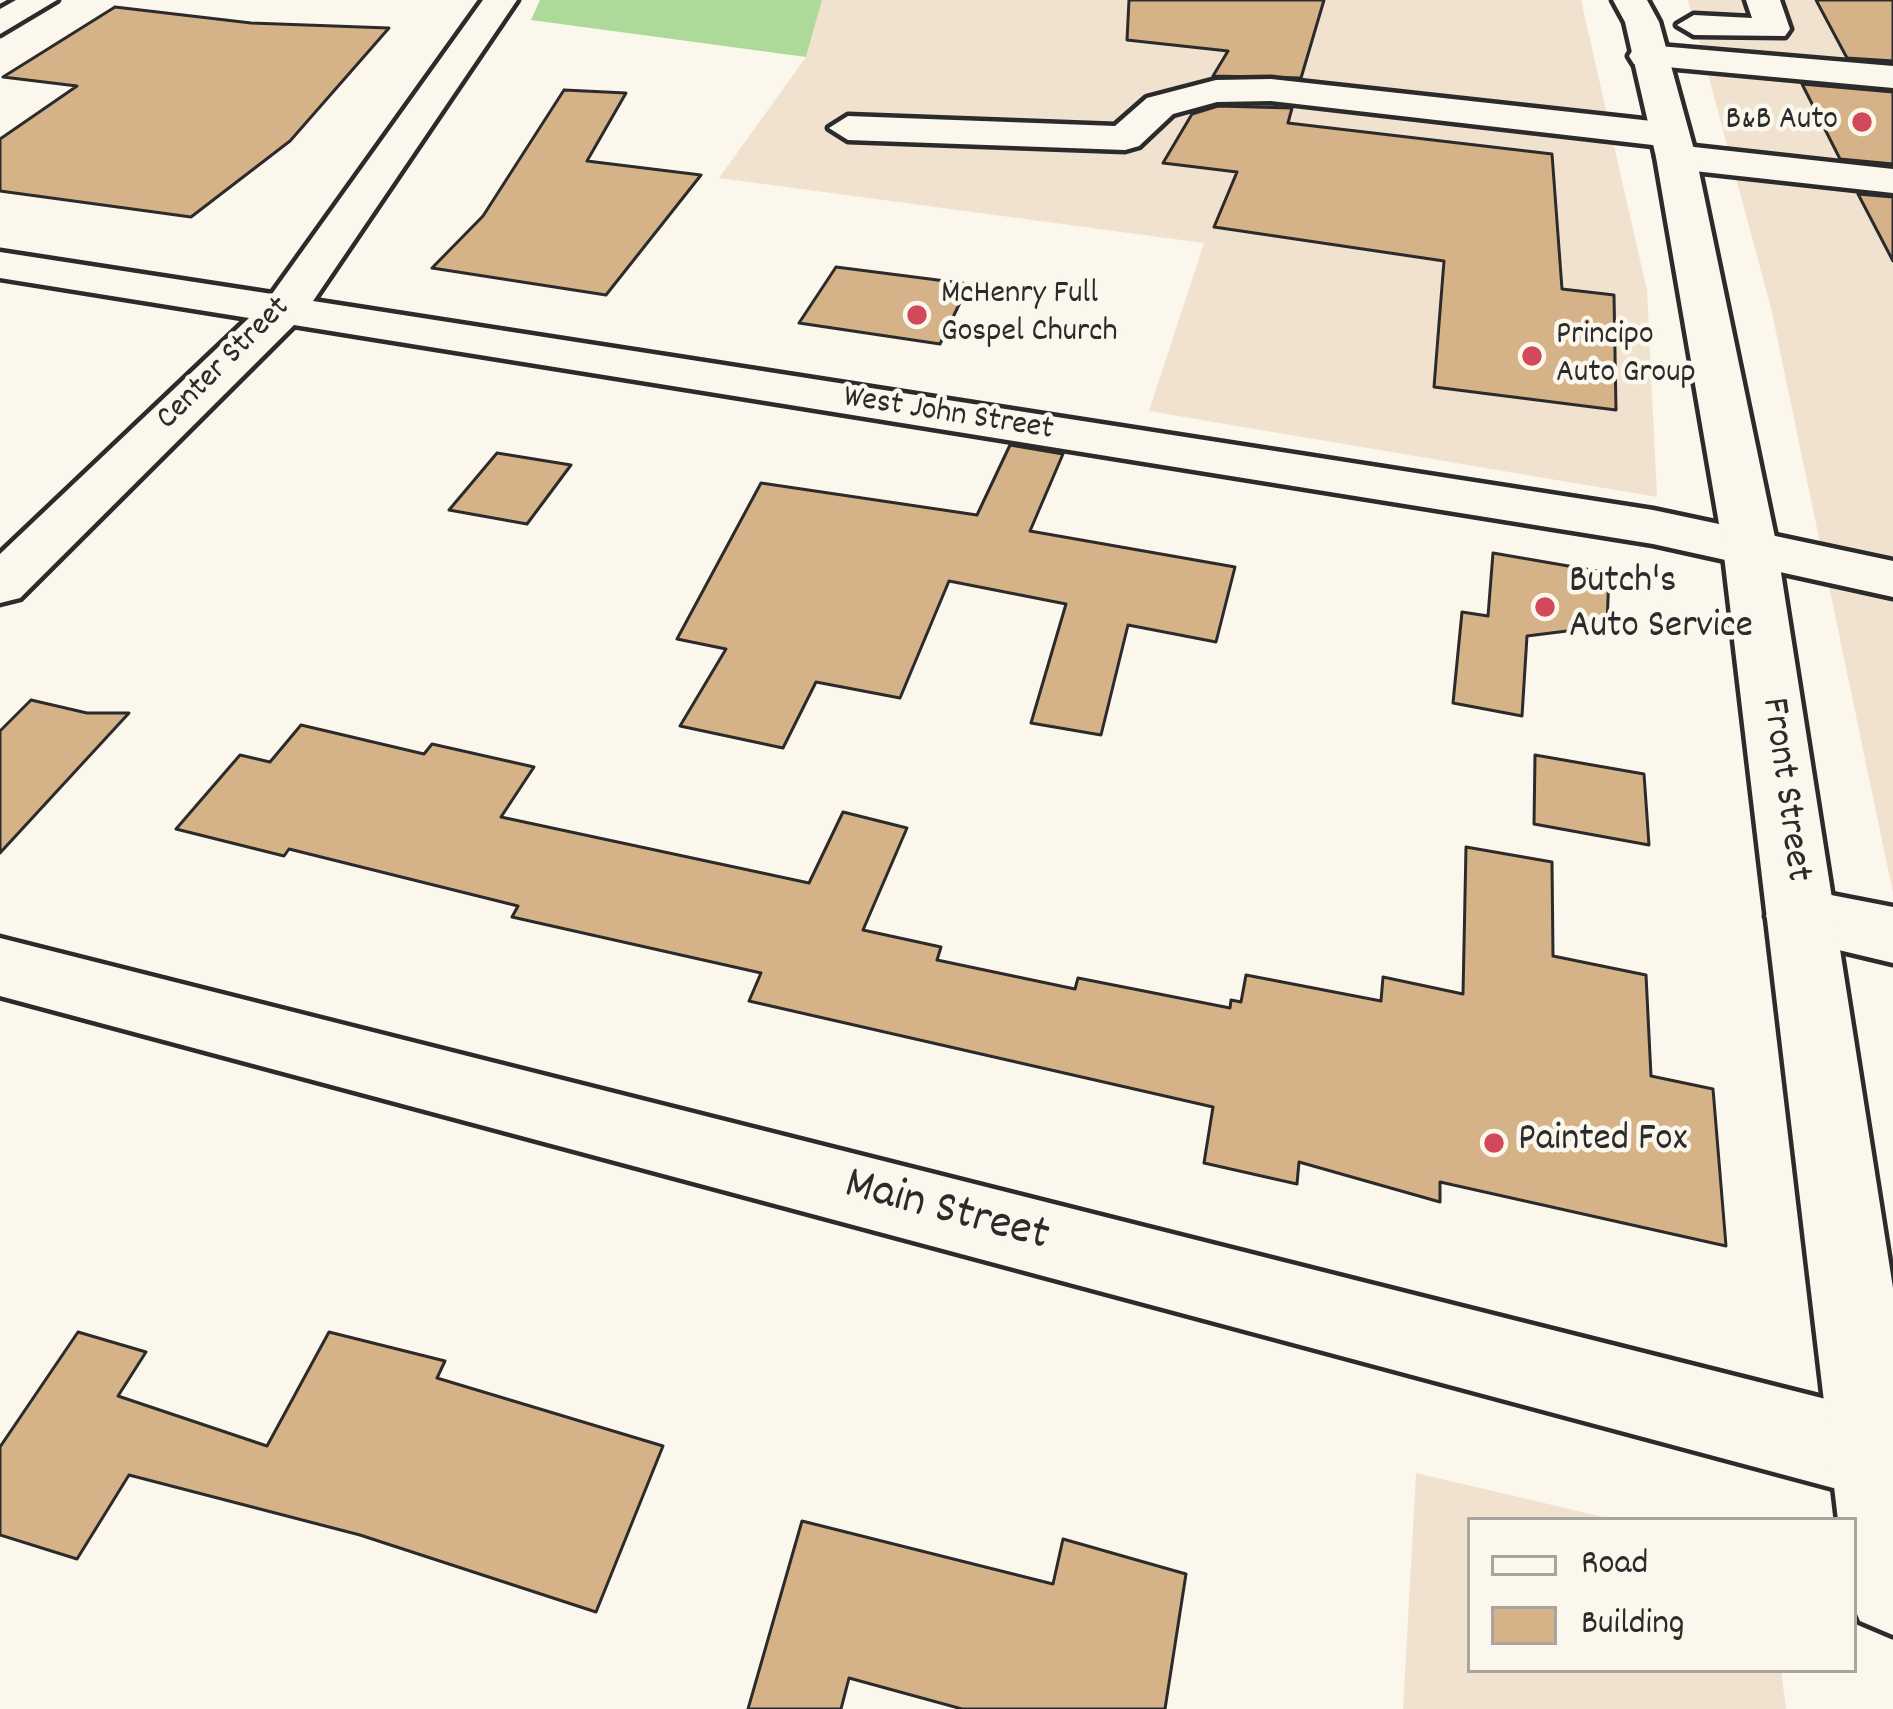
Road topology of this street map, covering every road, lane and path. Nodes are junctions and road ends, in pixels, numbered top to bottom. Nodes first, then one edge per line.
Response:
1 (40, 0) edge
2 (1763, 0) edge
3 (451, 1) edge
4 (498, 3) edge
5 (0, 24) edge
6 (1640, 26) edge
7 (1749, 64) junction
8 (1893, 77) edge
9 (848, 128) dead end
10 (1673, 146) junction
11 (1780, 168) junction
12 (1893, 181) edge
13 (0, 265) edge
14 (284, 310) junction
15 (1750, 548) junction
16 (1893, 578) edge
17 (0, 585) edge
18 (1800, 916) junction
19 (1893, 935) edge
20 (0, 968) edge
21 (1885, 1458) edge
22 (1893, 1588) edge

1 - 5 street
2 - 6 street
3 - 4 street
4 - 14 street, Center Street
6 - 7 street
6 - 10 street, Front Street
7 - 8 street
7 - 11 street
9 - 10 street
10 - 11 street
10 - 15 street, Front Street
11 - 12 street
13 - 14 street, West John Street
14 - 15 street, West John Street
14 - 17 street, Center Street
15 - 16 street, West John Street
15 - 18 street, Front Street
18 - 19 street
18 - 21 street, Front Street
20 - 21 street, Main Street
21 - 22 street, Front Street

